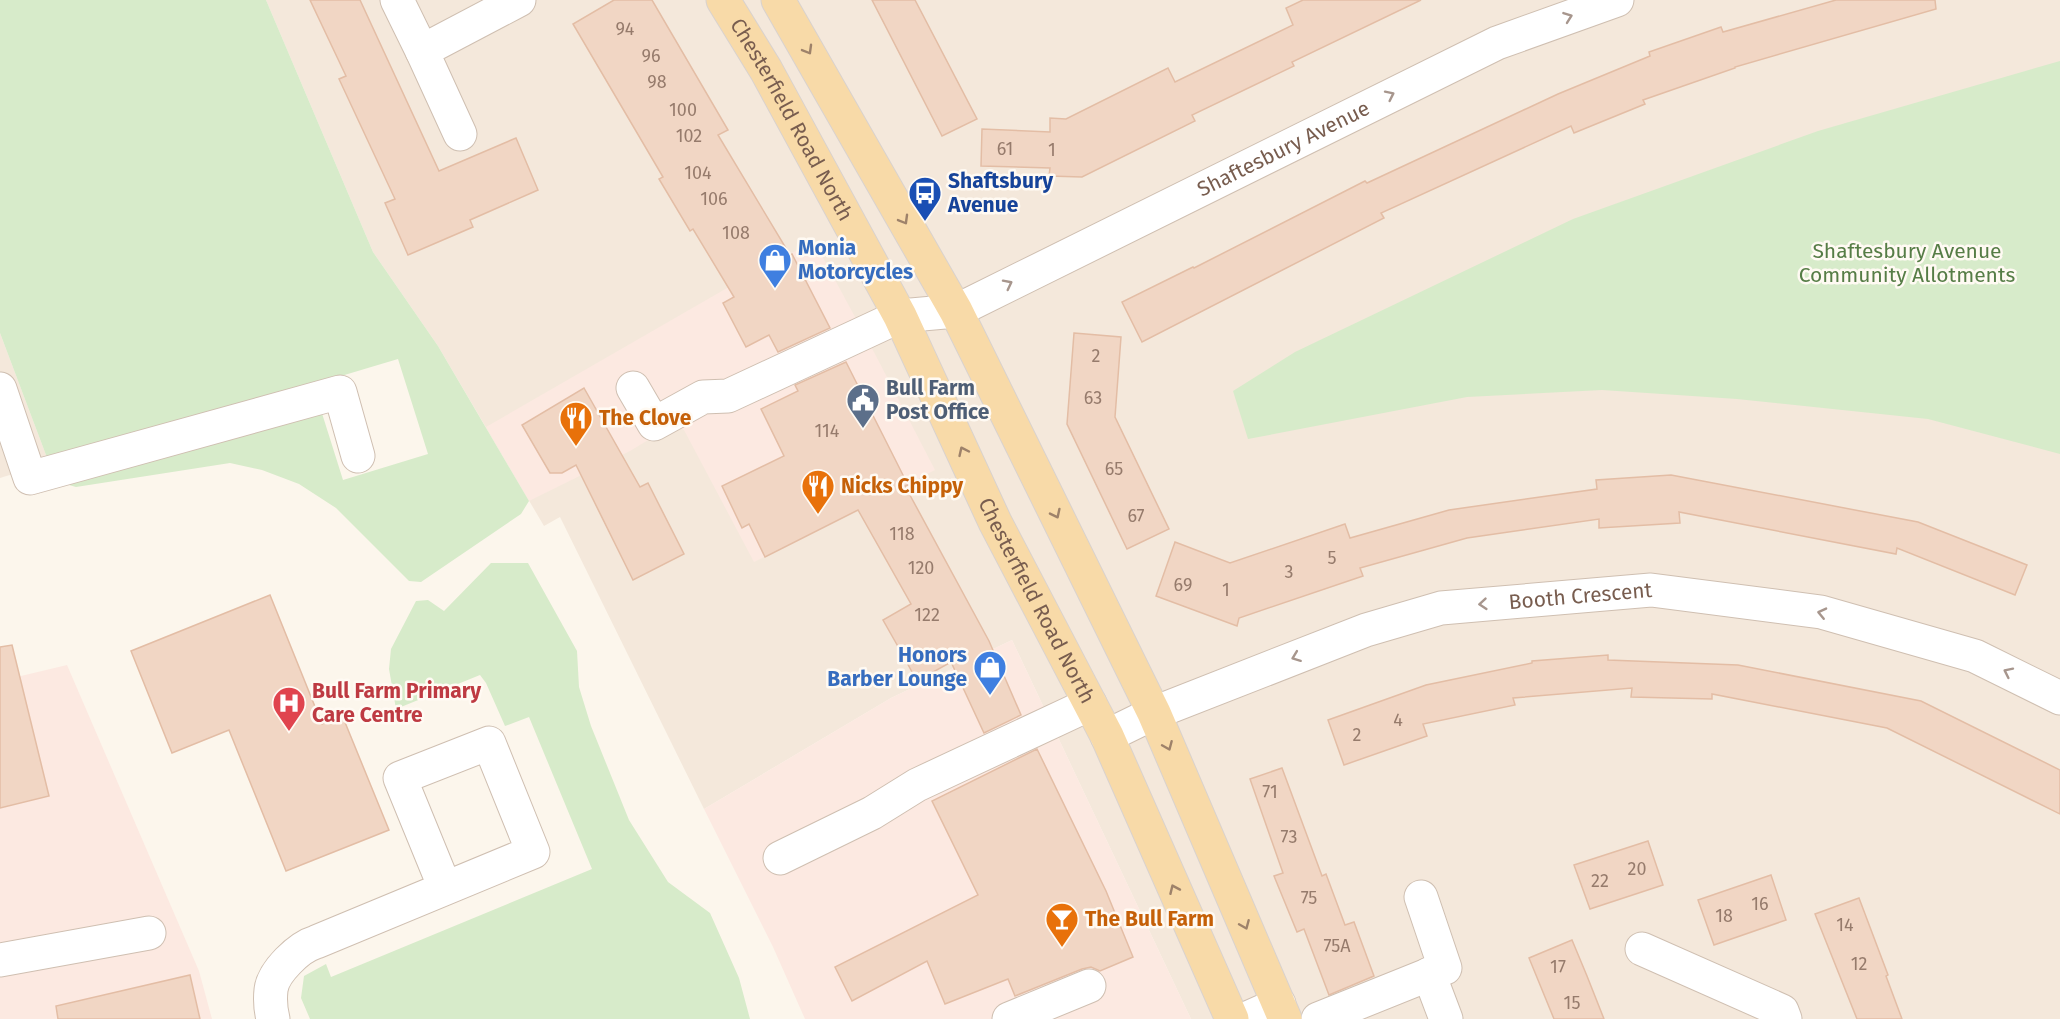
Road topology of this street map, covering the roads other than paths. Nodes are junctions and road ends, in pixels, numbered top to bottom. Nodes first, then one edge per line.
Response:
1 (397, 0) edge
2 (519, 0) edge
3 (723, 0) edge
4 (778, 0) edge
5 (1617, 0) edge
6 (422, 51) junction
7 (460, 134) dead end
8 (956, 311) junction
9 (900, 316) junction
10 (633, 387) dead end
11 (0, 389) edge
12 (358, 456) dead end
13 (2060, 698) edge
14 (1090, 704) junction
15 (1154, 713) junction
16 (1107, 736) junction
17 (780, 858) dead end
18 (445, 888) junction
19 (1421, 897) dead end
20 (149, 933) dead end
21 (1641, 949) dead end
22 (0, 960) edge
23 (1429, 974) junction
24 (1089, 986) dead end
25 (1282, 1012) edge
26 (273, 1019) edge
27 (1009, 1019) edge
28 (1232, 1019) edge
29 (1245, 1019) edge
30 (1318, 1019) edge
31 (1446, 1019) edge
32 (1785, 1019) edge

1 - 6 street
2 - 6 street
3 - 9 main road, Chesterfield Road North
4 -> 8 main road
8 -> 5 street, Shaftesbury Avenue
6 - 7 street
8 - 9 street
8 -> 15 main road
9 - 10 street
14 -> 9 main road, Chesterfield Road North
11 - 12 street
13 -> 15 street, Booth Crescent
14 - 16 main road, Chesterfield Road North
14 - 17 street
15 - 16 street, Booth Crescent
15 -> 25 main road
28 -> 16 main road, Chesterfield Road North
18 - 18 street
18 - 26 street
19 - 23 street
20 - 22 street
21 - 32 street
23 - 30 street
23 - 31 street
24 - 27 street
25 - 29 street

